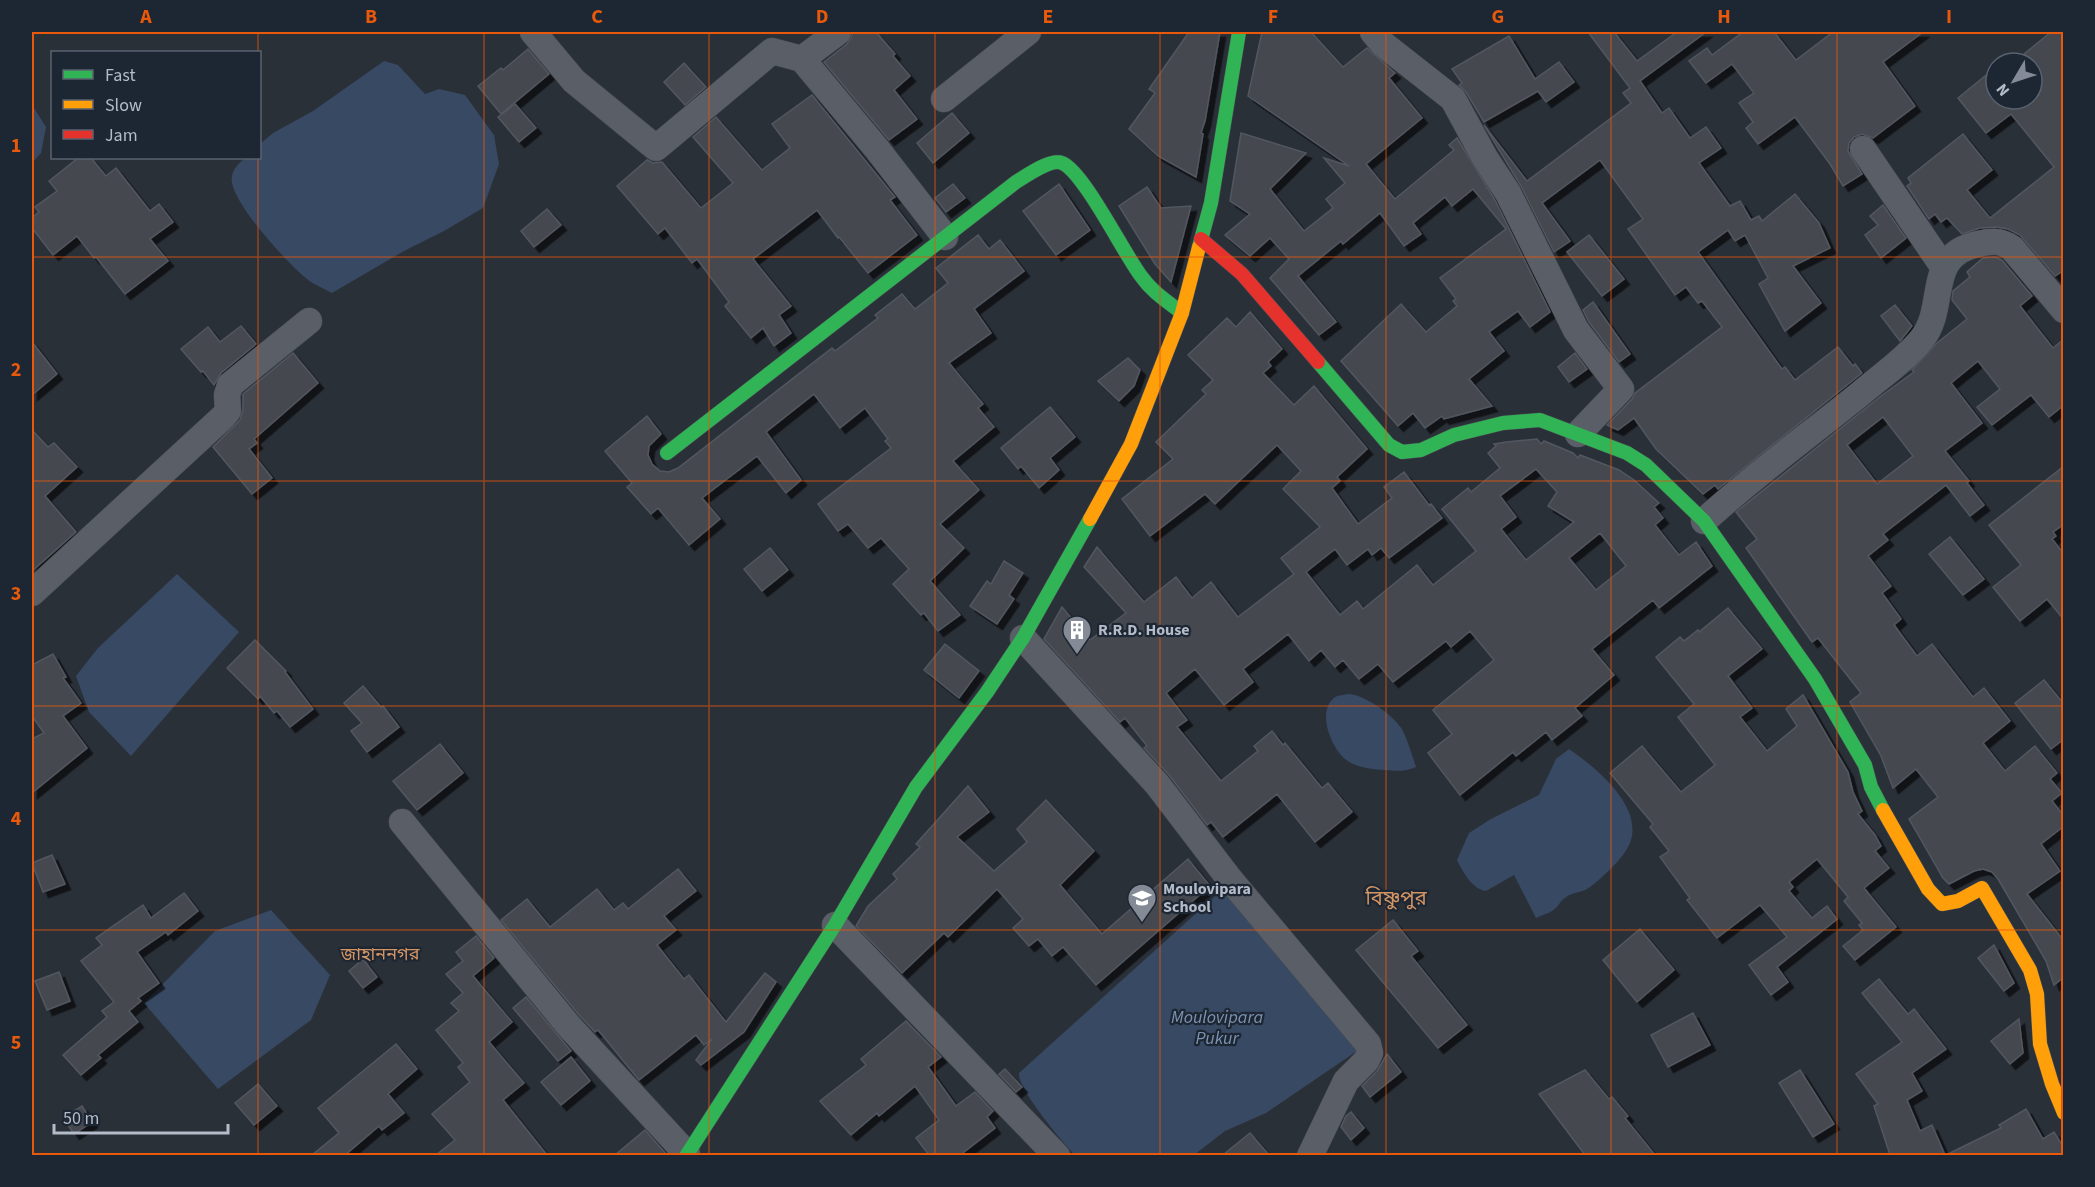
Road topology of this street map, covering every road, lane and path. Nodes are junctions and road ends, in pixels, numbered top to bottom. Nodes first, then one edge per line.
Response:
1 (533, 32) edge
2 (838, 32) edge
3 (1028, 32) edge
4 (1239, 32) edge
5 (1373, 32) edge
6 (802, 59) junction
7 (944, 99) dead end
8 (1863, 149) dead end
9 (945, 237) junction
10 (1202, 239) junction
11 (1944, 268) junction
12 (2064, 310) edge
13 (1182, 313) junction
14 (309, 321) dead end
15 (1578, 434) junction
16 (667, 453) dead end
17 (1704, 521) junction
18 (32, 593) edge
19 (1023, 638) junction
20 (402, 822) dead end
21 (835, 925) junction
22 (2064, 1113) edge
23 (686, 1155) edge
24 (1057, 1155) edge
25 (1310, 1155) edge

1 - 6 street
2 - 6 street
3 - 7 street
4 - 10 street
5 - 15 street
6 - 9 street
8 - 11 street
9 - 13 street
9 - 16 street
10 - 13 street
10 - 15 street
11 - 12 street
11 - 17 street
13 - 19 street
14 - 18 street
15 - 17 street
17 - 22 street
19 - 21 street
19 - 25 street
20 - 23 street
21 - 23 street
21 - 24 street

